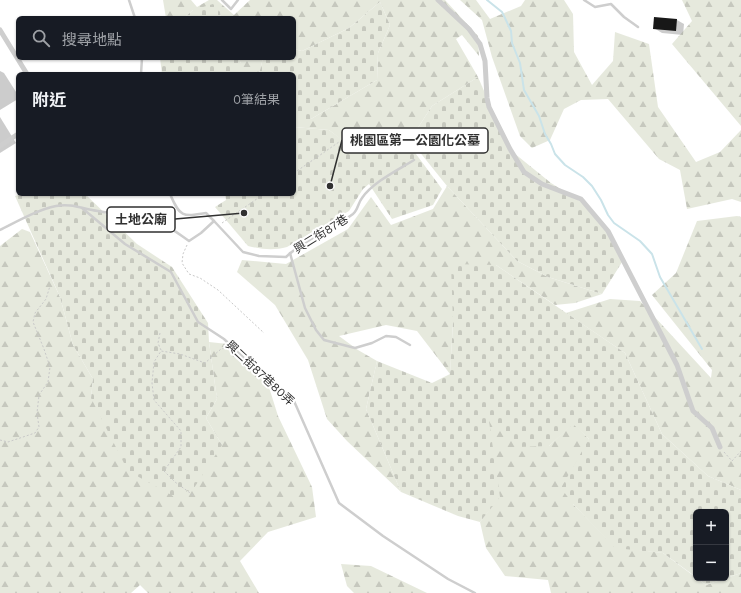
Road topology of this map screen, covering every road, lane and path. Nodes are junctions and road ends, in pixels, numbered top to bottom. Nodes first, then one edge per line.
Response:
1 (129, 0) edge
2 (222, 0) edge
3 (238, 0) edge
4 (438, 0) edge
5 (584, 0) edge
6 (134, 16) edge
7 (638, 27) dead end
8 (1, 32) edge
9 (16, 55) edge
10 (19, 60) edge
11 (142, 60) edge
12 (27, 72) edge
13 (141, 72) edge
14 (16, 135) edge
15 (339, 142) dead end
16 (0, 146) edge
17 (414, 160) dead end
18 (296, 172) edge
19 (171, 196) edge
20 (261, 196) edge
21 (82, 208) junction
22 (214, 221) junction
23 (219, 226) junction
24 (0, 230) edge
25 (189, 241) junction
26 (290, 253) junction
27 (50, 286) dead end
28 (160, 332) dead end
29 (264, 332) dead end
30 (410, 345) dead end
31 (233, 348) junction
32 (161, 351) junction
33 (0, 440) edge
34 (720, 447) joint
35 (741, 451) edge
36 (193, 496) dead end
37 (475, 593) edge

1 - 6 lane
2 - 3 lane
4 - 34 street
5 - 7 lane
8 - 9 street
10 - 12 street
11 - 13 lane
14 - 16 street
15 - 18 path
17 - 26 lane, 興二街87巷
19 - 22 lane
20 - 23 path
21 - 24 lane
21 - 25 lane
21 - 31 lane, 興二街87巷80弄
22 - 23 lane, 興二街87巷
22 - 25 lane
23 - 26 lane, 興二街87巷
25 - 29 path
26 - 30 lane
27 - 33 path
28 - 32 path
31 - 32 path
31 - 37 lane, 興二街87巷80弄
32 - 36 path
34 - 35 path

